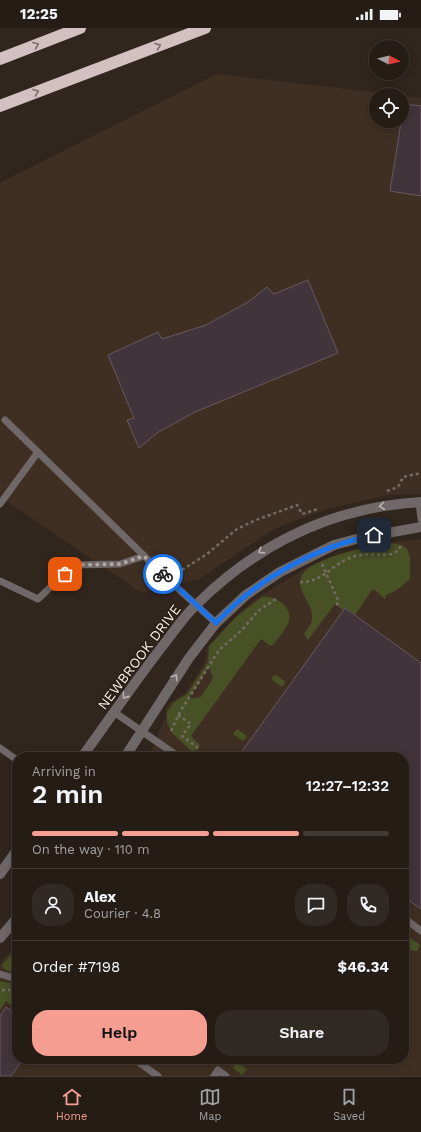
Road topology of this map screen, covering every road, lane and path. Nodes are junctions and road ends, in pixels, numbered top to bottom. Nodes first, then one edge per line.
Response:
1 (80, 28) edge
2 (205, 28) edge
3 (0, 59) edge
4 (0, 106) edge
5 (5, 420) dead end
6 (38, 452) junction
7 (421, 473) edge
8 (381, 492) dead end
9 (420, 502) edge
10 (0, 504) edge
11 (323, 507) dead end
12 (421, 519) edge
13 (421, 527) edge
14 (402, 545) dead end
15 (144, 556) junction
16 (321, 562) dead end
17 (326, 573) junction
18 (0, 581) edge
19 (300, 582) dead end
20 (173, 584) junction
21 (276, 598) dead end
22 (196, 605) junction
23 (337, 606) dead end
24 (216, 623) junction
25 (114, 712) junction
26 (178, 715) junction
27 (141, 731) junction
28 (171, 731) dead end
29 (0, 748) edge
30 (198, 748) dead end
31 (86, 752) edge
32 (128, 752) edge
33 (172, 752) edge
34 (12, 756) edge
35 (12, 857) edge
36 (0, 874) edge
37 (409, 922) edge
38 (12, 924) edge
39 (421, 931) edge
40 (0, 938) edge
41 (0, 974) edge
42 (12, 978) edge
43 (141, 1064) edge
44 (158, 1076) edge
45 (214, 1076) edge
46 (226, 1076) edge

3 -> 1 highway
4 -> 2 highway
5 - 6 lane
6 - 10 lane
6 - 15 lane
7 - 8 path
9 - 12 lane
9 -> 22 street, NEWBROOK DRIVE
11 - 20 path
13 - 24 street
14 - 17 path
15 - 18 lane
15 - 20 lane
16 - 17 path
17 - 19 path
17 - 23 path
20 - 22 lane
21 - 26 path
22 - 24 lane
22 -> 25 street, NEWBROOK DRIVE
27 -> 24 street
25 - 27 lane
25 - 31 street, NEWBROOK DRIVE
26 - 28 path
26 - 30 path
27 - 32 street
27 - 33 lane
29 - 34 lane
35 - 36 street
37 - 39 lane
38 - 40 street
41 - 42 lane
43 - 44 lane
45 - 46 lane

